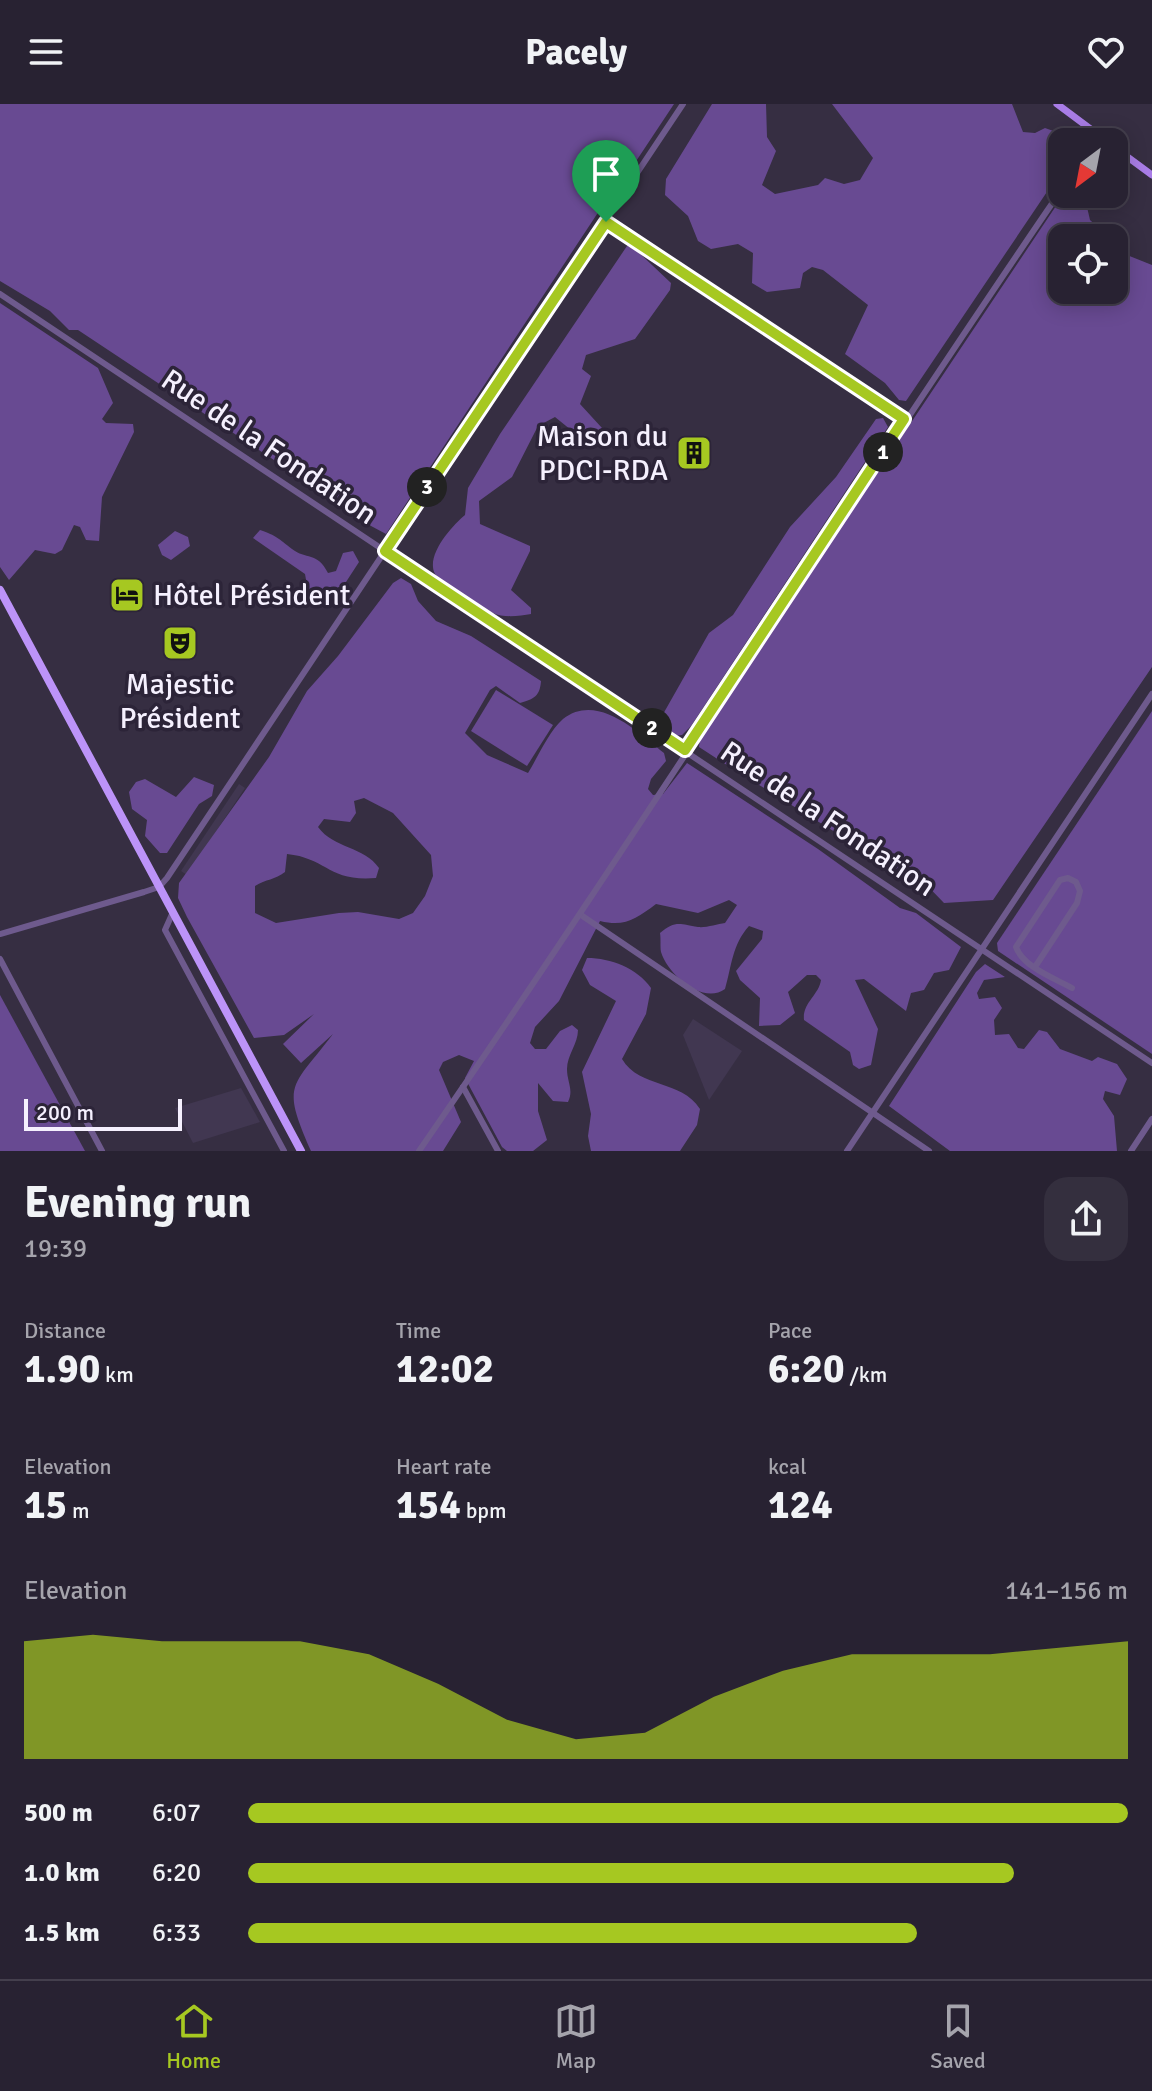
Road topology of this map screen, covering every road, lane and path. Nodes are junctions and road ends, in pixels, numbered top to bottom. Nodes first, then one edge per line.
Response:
1 (683, 104) edge
2 (1057, 104) edge
3 (1084, 128) edge
4 (1128, 157) edge
5 (1152, 175) edge
6 (1049, 208) edge
7 (606, 222) junction
8 (0, 294) edge
9 (904, 419) junction
10 (385, 551) junction
11 (0, 590) edge
12 (1152, 694) edge
13 (685, 750) junction
14 (159, 887) junction
15 (173, 912) junction
16 (581, 915) junction
17 (0, 934) edge
18 (980, 948) junction
19 (0, 959) edge
20 (1035, 967) junction
21 (1072, 988) dead end
22 (1152, 1063) edge
23 (463, 1087) junction
24 (873, 1112) junction
25 (1152, 1119) edge
26 (102, 1151) edge
27 (284, 1151) edge
28 (301, 1151) edge
29 (419, 1151) edge
30 (498, 1151) edge
31 (847, 1151) edge
32 (929, 1151) edge
33 (1131, 1151) edge

1 - 7 street
2 - 3 main road
4 - 5 main road
6 - 9 street
7 - 9 street
7 - 10 street
8 - 10 street, Rue de la Fondation
9 - 13 street
10 - 13 street, Rue de la Fondation
10 - 14 street
11 - 14 highway
12 - 18 street
13 - 16 street
13 - 18 street, Rue de la Fondation
14 - 15 highway
14 - 17 street
15 - 27 street
15 - 28 highway
16 - 23 street
16 - 24 street
18 - 22 street, Rue de la Fondation
18 - 24 street
19 - 26 street
20 - 20 street
20 - 21 street
23 - 29 street
23 - 30 street
24 - 31 street
24 - 32 street
25 - 33 street

